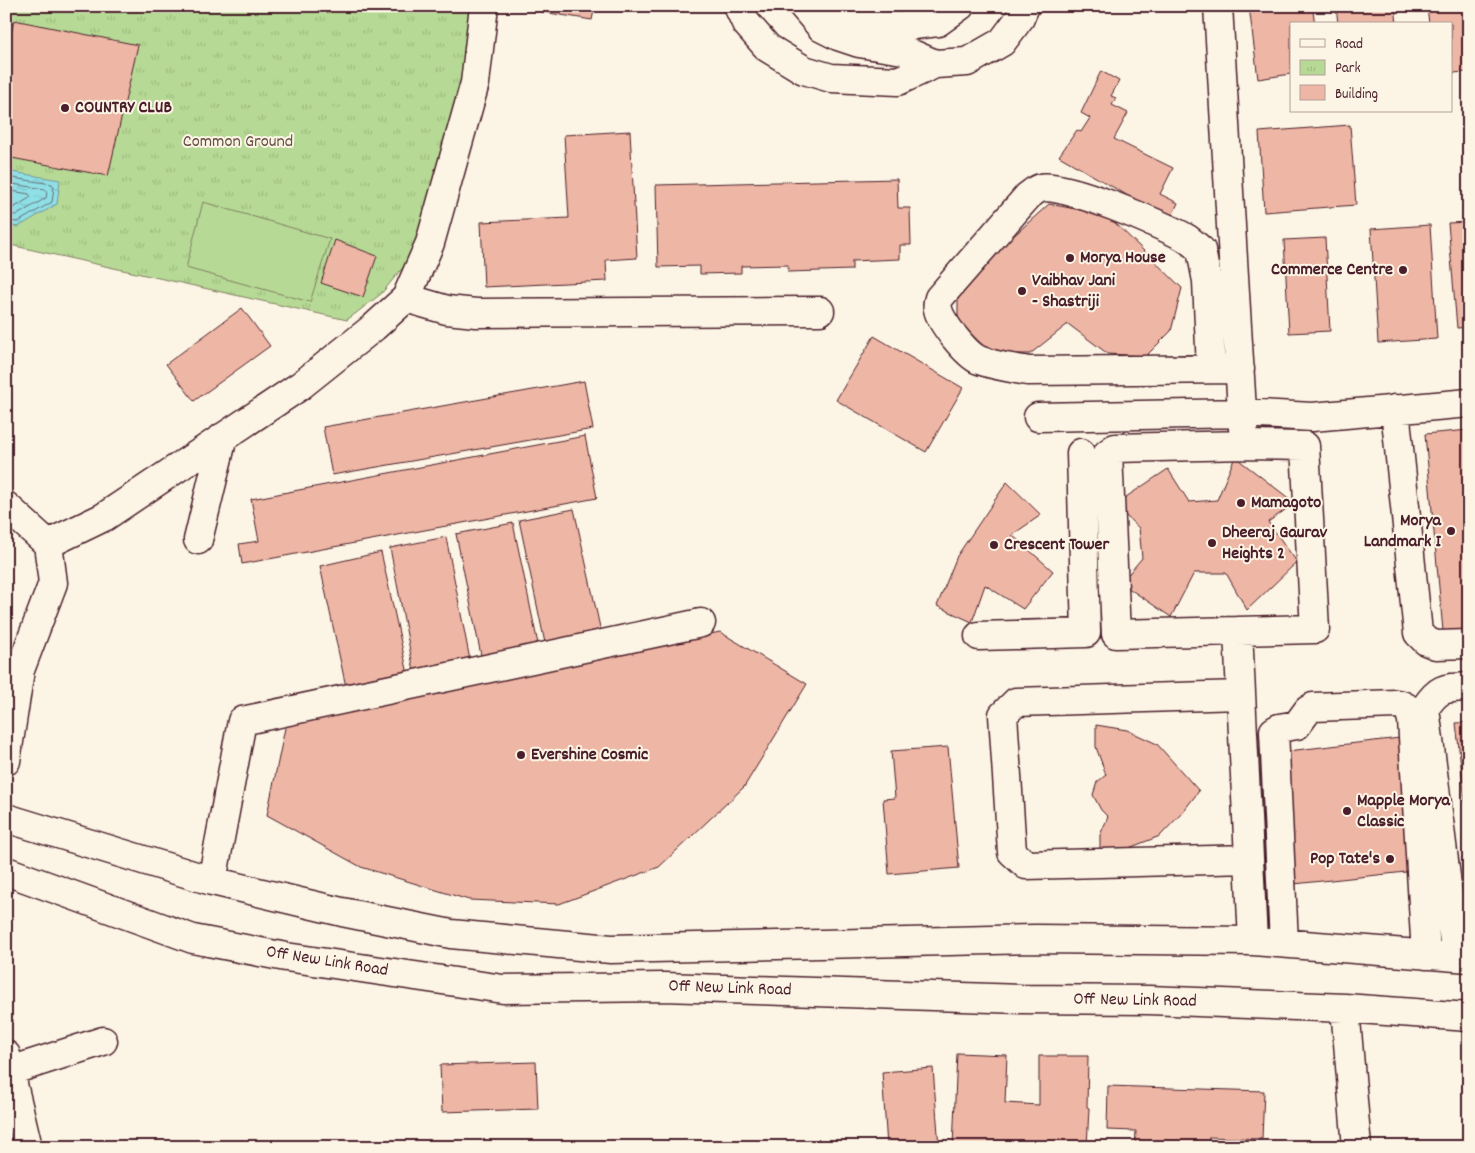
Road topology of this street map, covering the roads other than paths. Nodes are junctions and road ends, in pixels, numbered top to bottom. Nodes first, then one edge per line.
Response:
1 (484, 6) edge
2 (738, 6) edge
3 (803, 6) edge
4 (834, 6) edge
5 (960, 6) edge
6 (1025, 6) edge
7 (1218, 6) edge
8 (934, 64) junction
9 (406, 298) junction
10 (820, 311) dead end
11 (1211, 369) junction
12 (1240, 369) junction
13 (1469, 403) edge
14 (1396, 410) junction
15 (1242, 413) junction
16 (1038, 417) dead end
17 (223, 437) junction
18 (1245, 444) junction
19 (1081, 453) dead end
20 (6, 506) edge
21 (198, 540) dead end
22 (48, 544) junction
23 (701, 623) dead end
24 (1238, 631) junction
25 (1086, 633) junction
26 (1116, 634) junction
27 (978, 636) dead end
28 (1469, 644) edge
29 (1469, 686) edge
30 (1240, 695) junction
31 (6, 760) edge
32 (6, 818) edge
33 (1249, 859) junction
34 (6, 871) edge
35 (212, 881) junction
36 (1253, 941) junction
37 (1284, 943) junction
38 (1426, 955) junction
39 (1462, 957) edge
40 (1345, 1008) junction
41 (1469, 1017) edge
42 (102, 1041) dead end
43 (8, 1063) edge
44 (28, 1147) edge
45 (1357, 1147) edge

1 - 9 street
2 - 8 street
3 - 8 street
4 - 5 street
6 - 8 street
7 - 12 street
9 - 10 street
9 - 17 street
11 - 11 street
11 - 12 street
12 - 15 street
13 - 14 street
14 - 15 street
14 - 28 street
15 - 16 street
15 - 18 street
17 - 21 street
17 - 22 street
18 - 24 street
18 - 26 street
19 - 25 street
20 - 22 street
22 - 31 street
23 - 35 street
24 - 26 street
24 - 30 street
25 - 26 street
25 - 27 street
29 - 39 street
30 - 33 street
30 - 33 street
32 - 35 street
33 - 36 street
34 - 40 street, Off New Link Road
35 - 36 street
36 - 37 street
37 - 38 street
37 - 38 street
38 - 39 street
40 - 41 street, Off New Link Road
40 - 45 street
42 - 43 street
43 - 44 street

